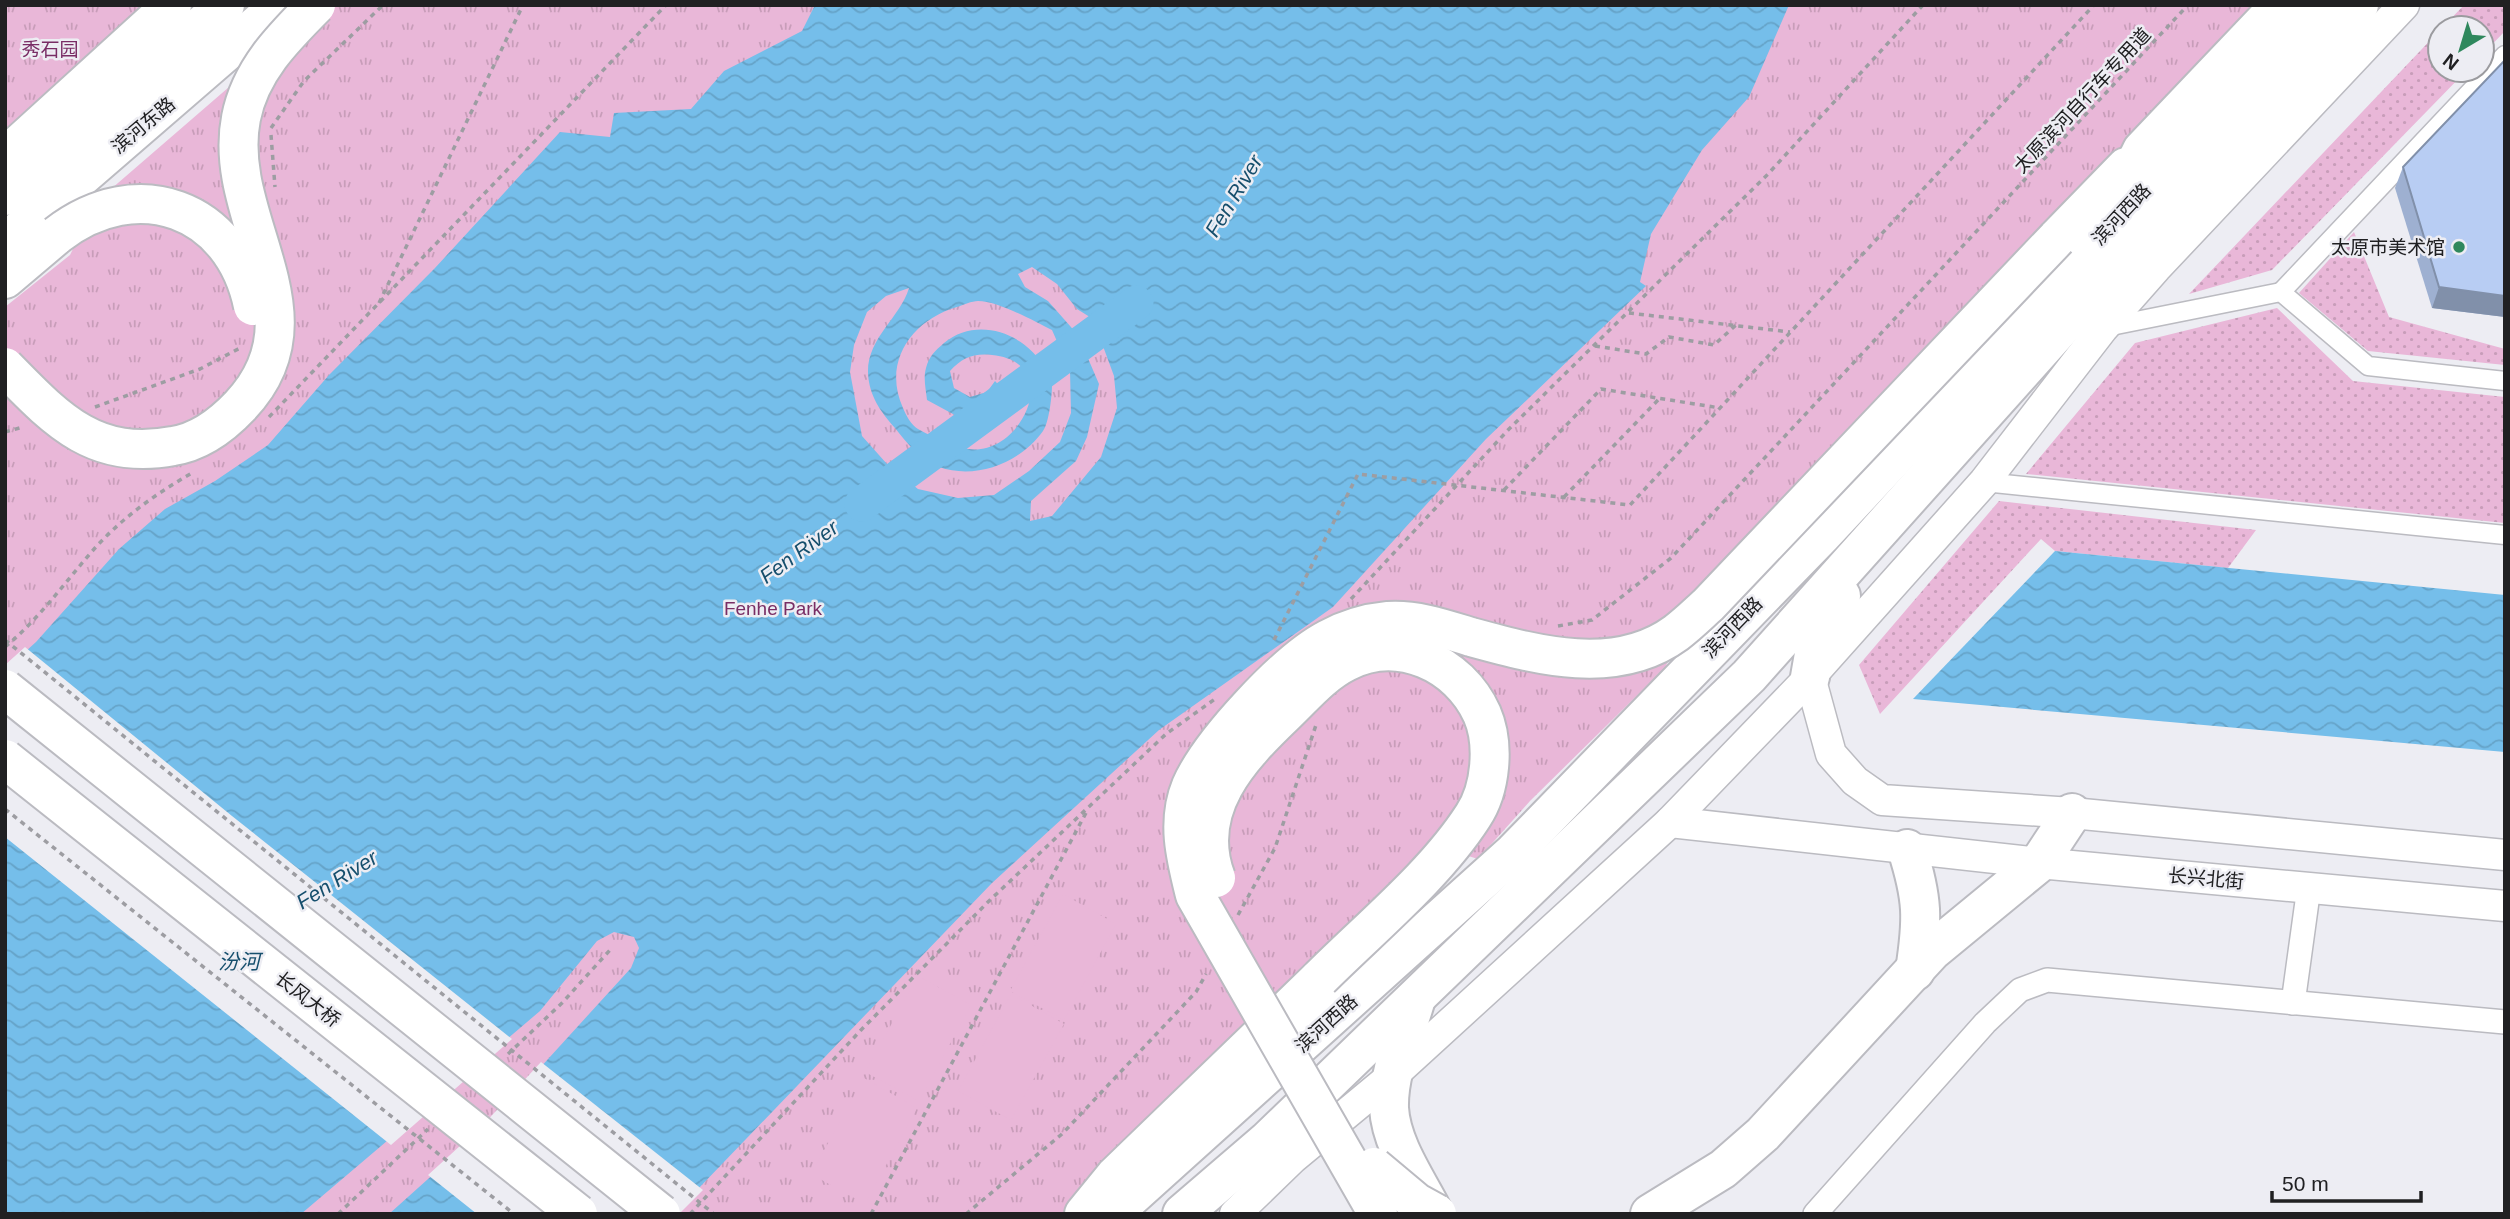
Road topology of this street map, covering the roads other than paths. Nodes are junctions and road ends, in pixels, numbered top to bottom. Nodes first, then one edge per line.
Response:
1 (172, 5) edge
2 (225, 5) edge
3 (280, 5) edge
4 (316, 5) edge
5 (2280, 5) edge
6 (2318, 5) edge
7 (2359, 5) edge
8 (2403, 5) edge
9 (2505, 55) edge
10 (2142, 150) junction
11 (5, 157) edge
12 (5, 196) edge
13 (2100, 237) junction
14 (5, 243) edge
15 (5, 279) edge
16 (2281, 292) junction
17 (2029, 313) junction
18 (2103, 328) junction
19 (5, 338) edge
20 (5, 367) edge
21 (1933, 368) junction
22 (2505, 381) edge
23 (1984, 482) junction
24 (1904, 502) junction
25 (2505, 535) edge
26 (1810, 677) junction
27 (5, 689) edge
28 (5, 759) edge
29 (2072, 813) junction
30 (1670, 822) junction
31 (1907, 849) junction
32 (2505, 855) edge
33 (2039, 863) junction
34 (2309, 887) junction
35 (2505, 906) edge
36 (1915, 971) junction
37 (1417, 998) junction
38 (2293, 1003) junction
39 (2505, 1022) edge
40 (1392, 1076) junction
41 (1374, 1167) junction
42 (578, 1214) edge
43 (662, 1214) edge
44 (1084, 1214) edge
45 (1112, 1214) edge
46 (1182, 1214) edge
47 (1236, 1214) edge
48 (1378, 1214) edge
49 (1400, 1214) edge
50 (1436, 1214) edge
51 (1650, 1214) edge
52 (1815, 1214) edge

1 - 11 highway
2 - 12 highway, 滨河东路
3 - 14 highway, 滨河东路
4 - 20 highway, bridge
5 - 10 highway
6 - 13 highway, 滨河西路
7 - 24 highway, 滨河西路
8 - 18 street
9 - 16 street
10 - 13 highway
10 - 21 highway, bridge
13 - 17 highway, 滨河西路
15 - 19 highway, bridge
16 - 18 street
16 - 22 street
17 - 21 highway
17 - 45 highway, 滨河西路
18 - 23 street
21 - 48 highway, bridge
23 - 25 street
23 - 26 street
24 - 26 highway
24 - 37 highway, 滨河西路
26 - 29 street
26 - 30 street
27 - 43 highway, bridge
28 - 42 highway, 长风大桥, bridge
29 - 32 street
29 - 33 highway
30 - 31 street, 长兴北街
30 - 40 street
31 - 33 street, 长兴北街
31 - 36 highway
33 - 34 street, 长兴北街
33 - 36 highway
34 - 35 street, 长兴北街
34 - 38 street
36 - 51 highway
37 - 40 highway
37 - 46 highway, 滨河西路
38 - 39 street
38 - 52 street
40 - 47 street
40 - 50 highway
41 - 44 highway, bridge
41 - 49 highway
41 - 50 highway, bridge

